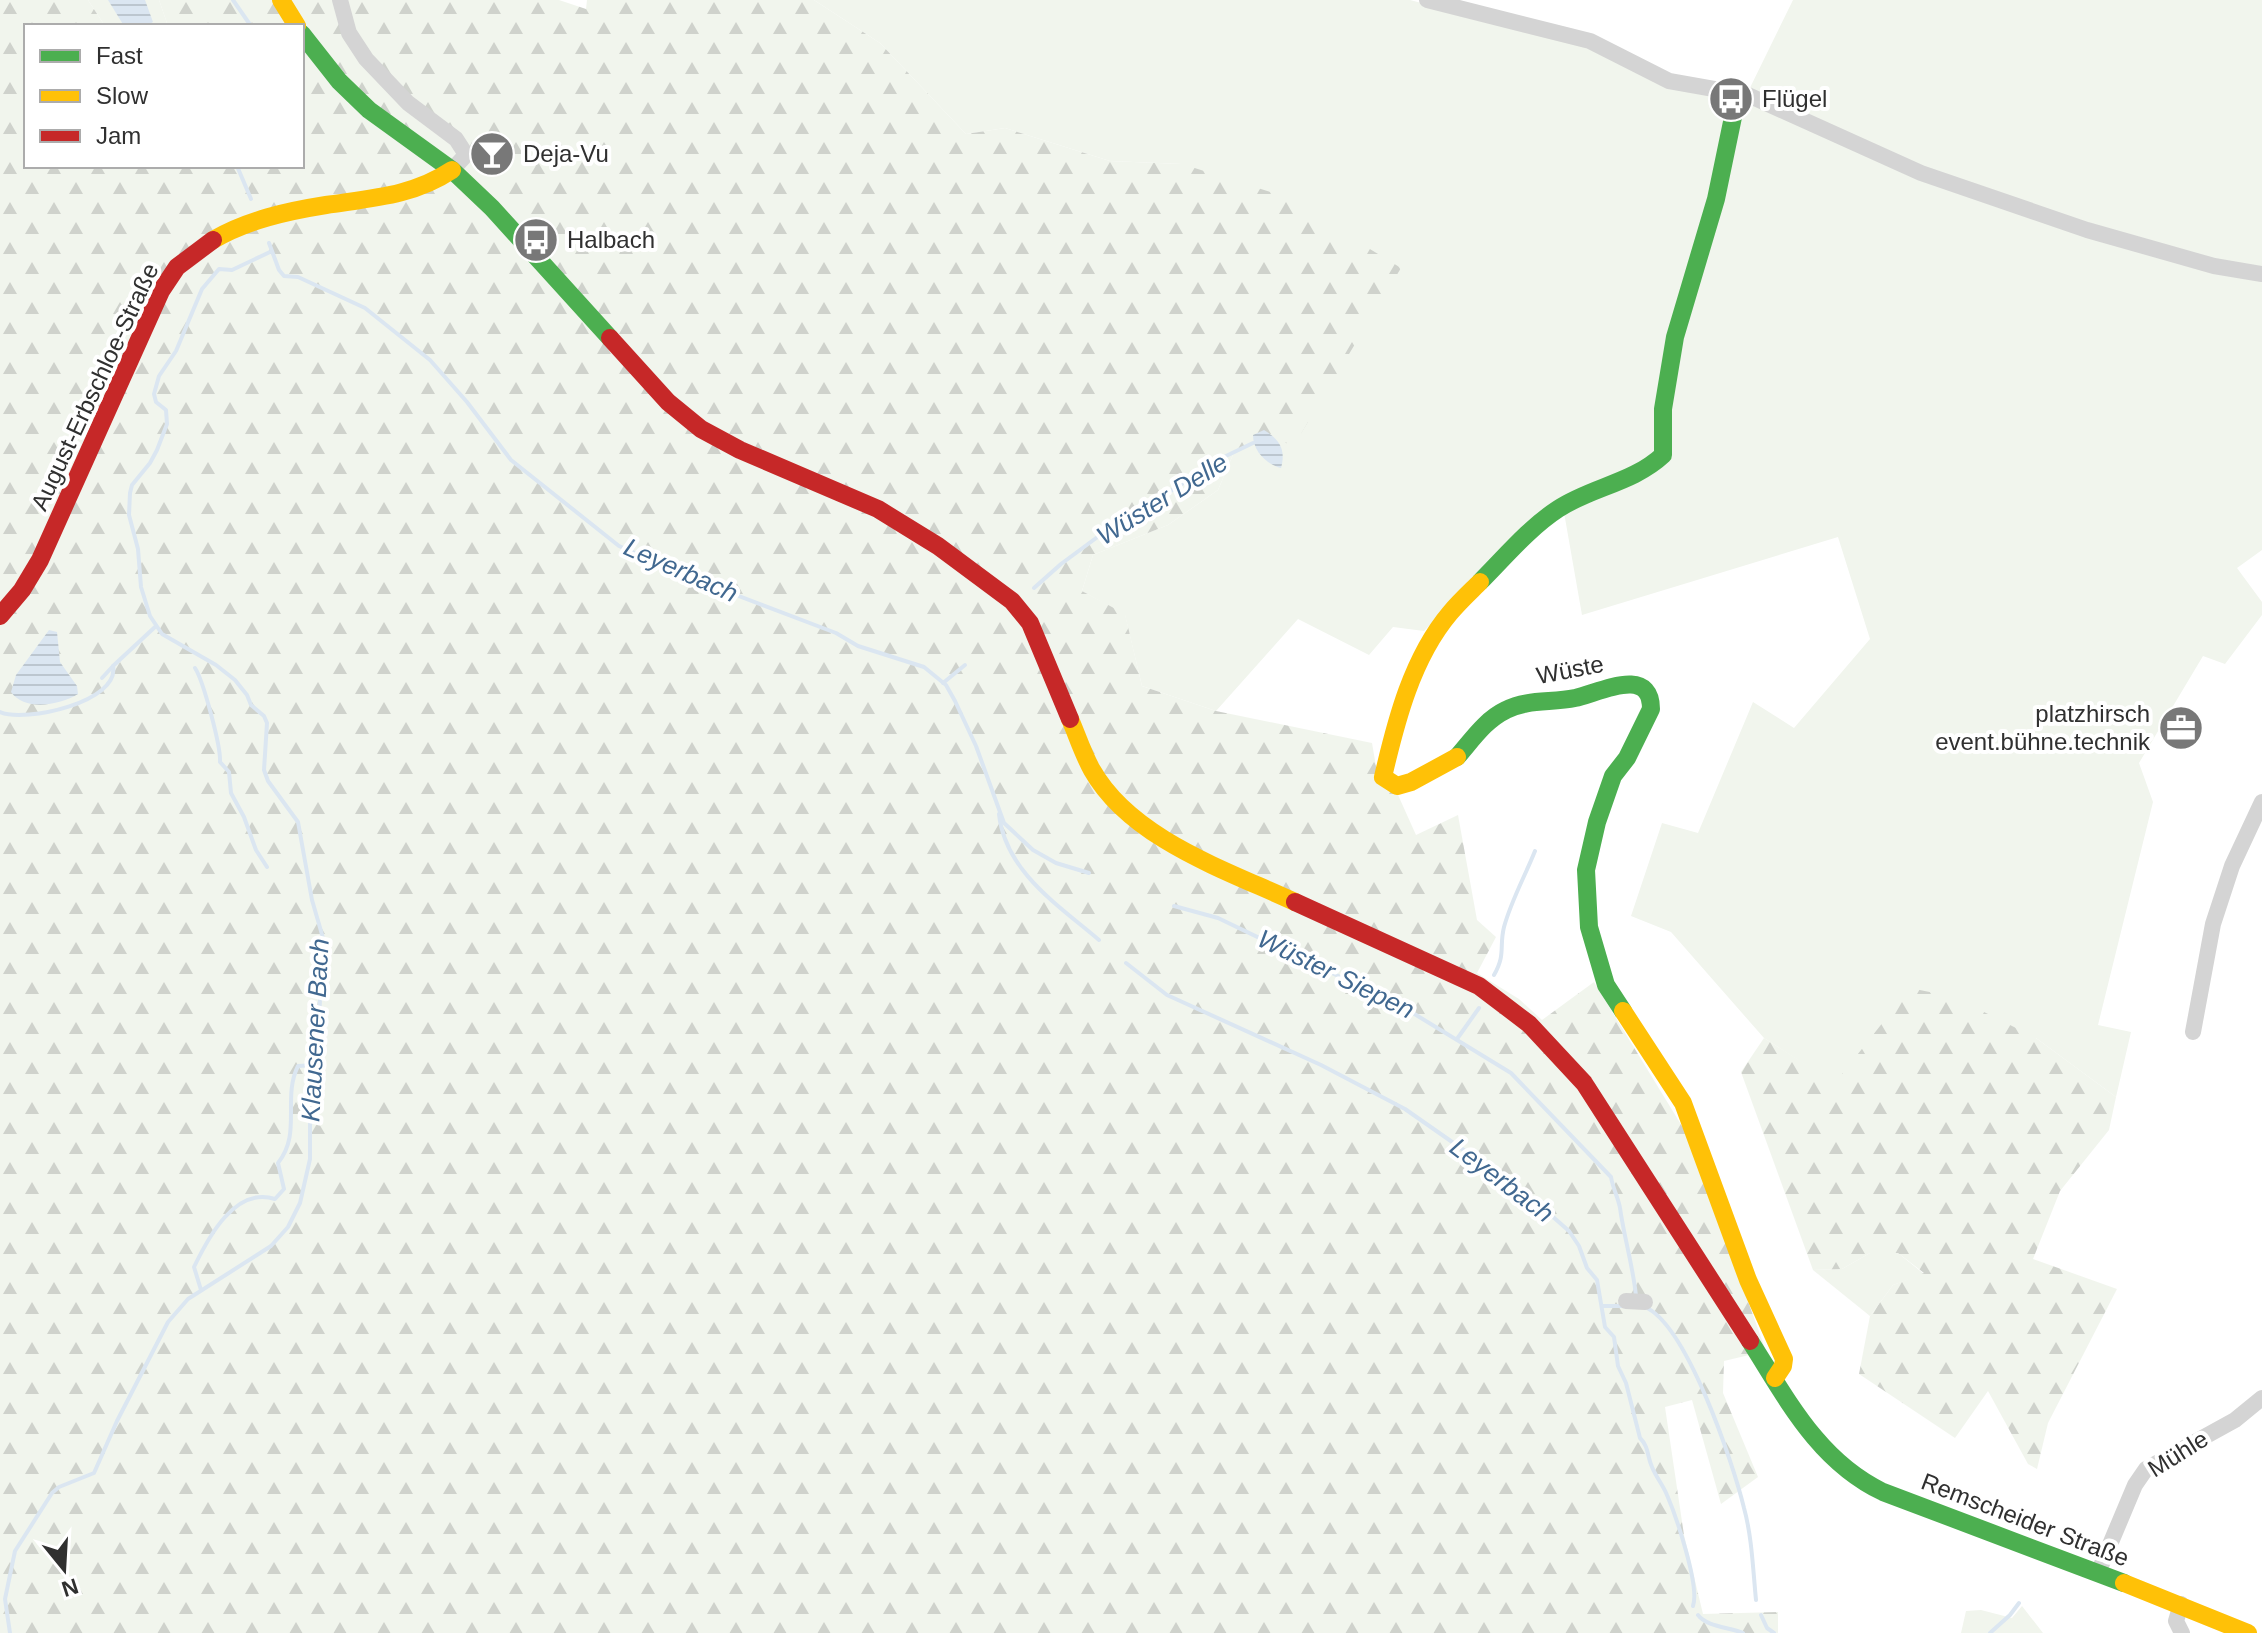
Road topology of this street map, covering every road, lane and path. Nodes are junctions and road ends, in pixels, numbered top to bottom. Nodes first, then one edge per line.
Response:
1 (281, 0) edge
2 (340, 0) edge
3 (1427, 0) edge
4 (296, 24) edge
5 (304, 37) edge
6 (1738, 93) junction
7 (452, 170) junction
8 (2262, 274) edge
9 (0, 616) edge
10 (2262, 802) edge
11 (2193, 1032) dead end
12 (1626, 1301) dead end
13 (1645, 1302) dead end
14 (1775, 1378) junction
15 (2262, 1398) edge
16 (2098, 1573) junction
17 (2181, 1604) junction
18 (2182, 1633) edge
19 (2248, 1633) edge

1 - 4 main road
2 - 7 street
3 - 6 street
5 - 7 main road, Remscheider Straße
6 - 8 street
6 - 14 main road, Wüste
7 - 9 main road, August-Erbschloe-Straße
7 - 14 main road, Remscheider Straße
10 - 11 street
12 - 13 street
14 - 16 main road, Remscheider Straße
15 - 16 street, Mühle
16 - 17 main road, Remscheider Straße
17 - 18 street
17 - 19 main road, Remscheider Straße

